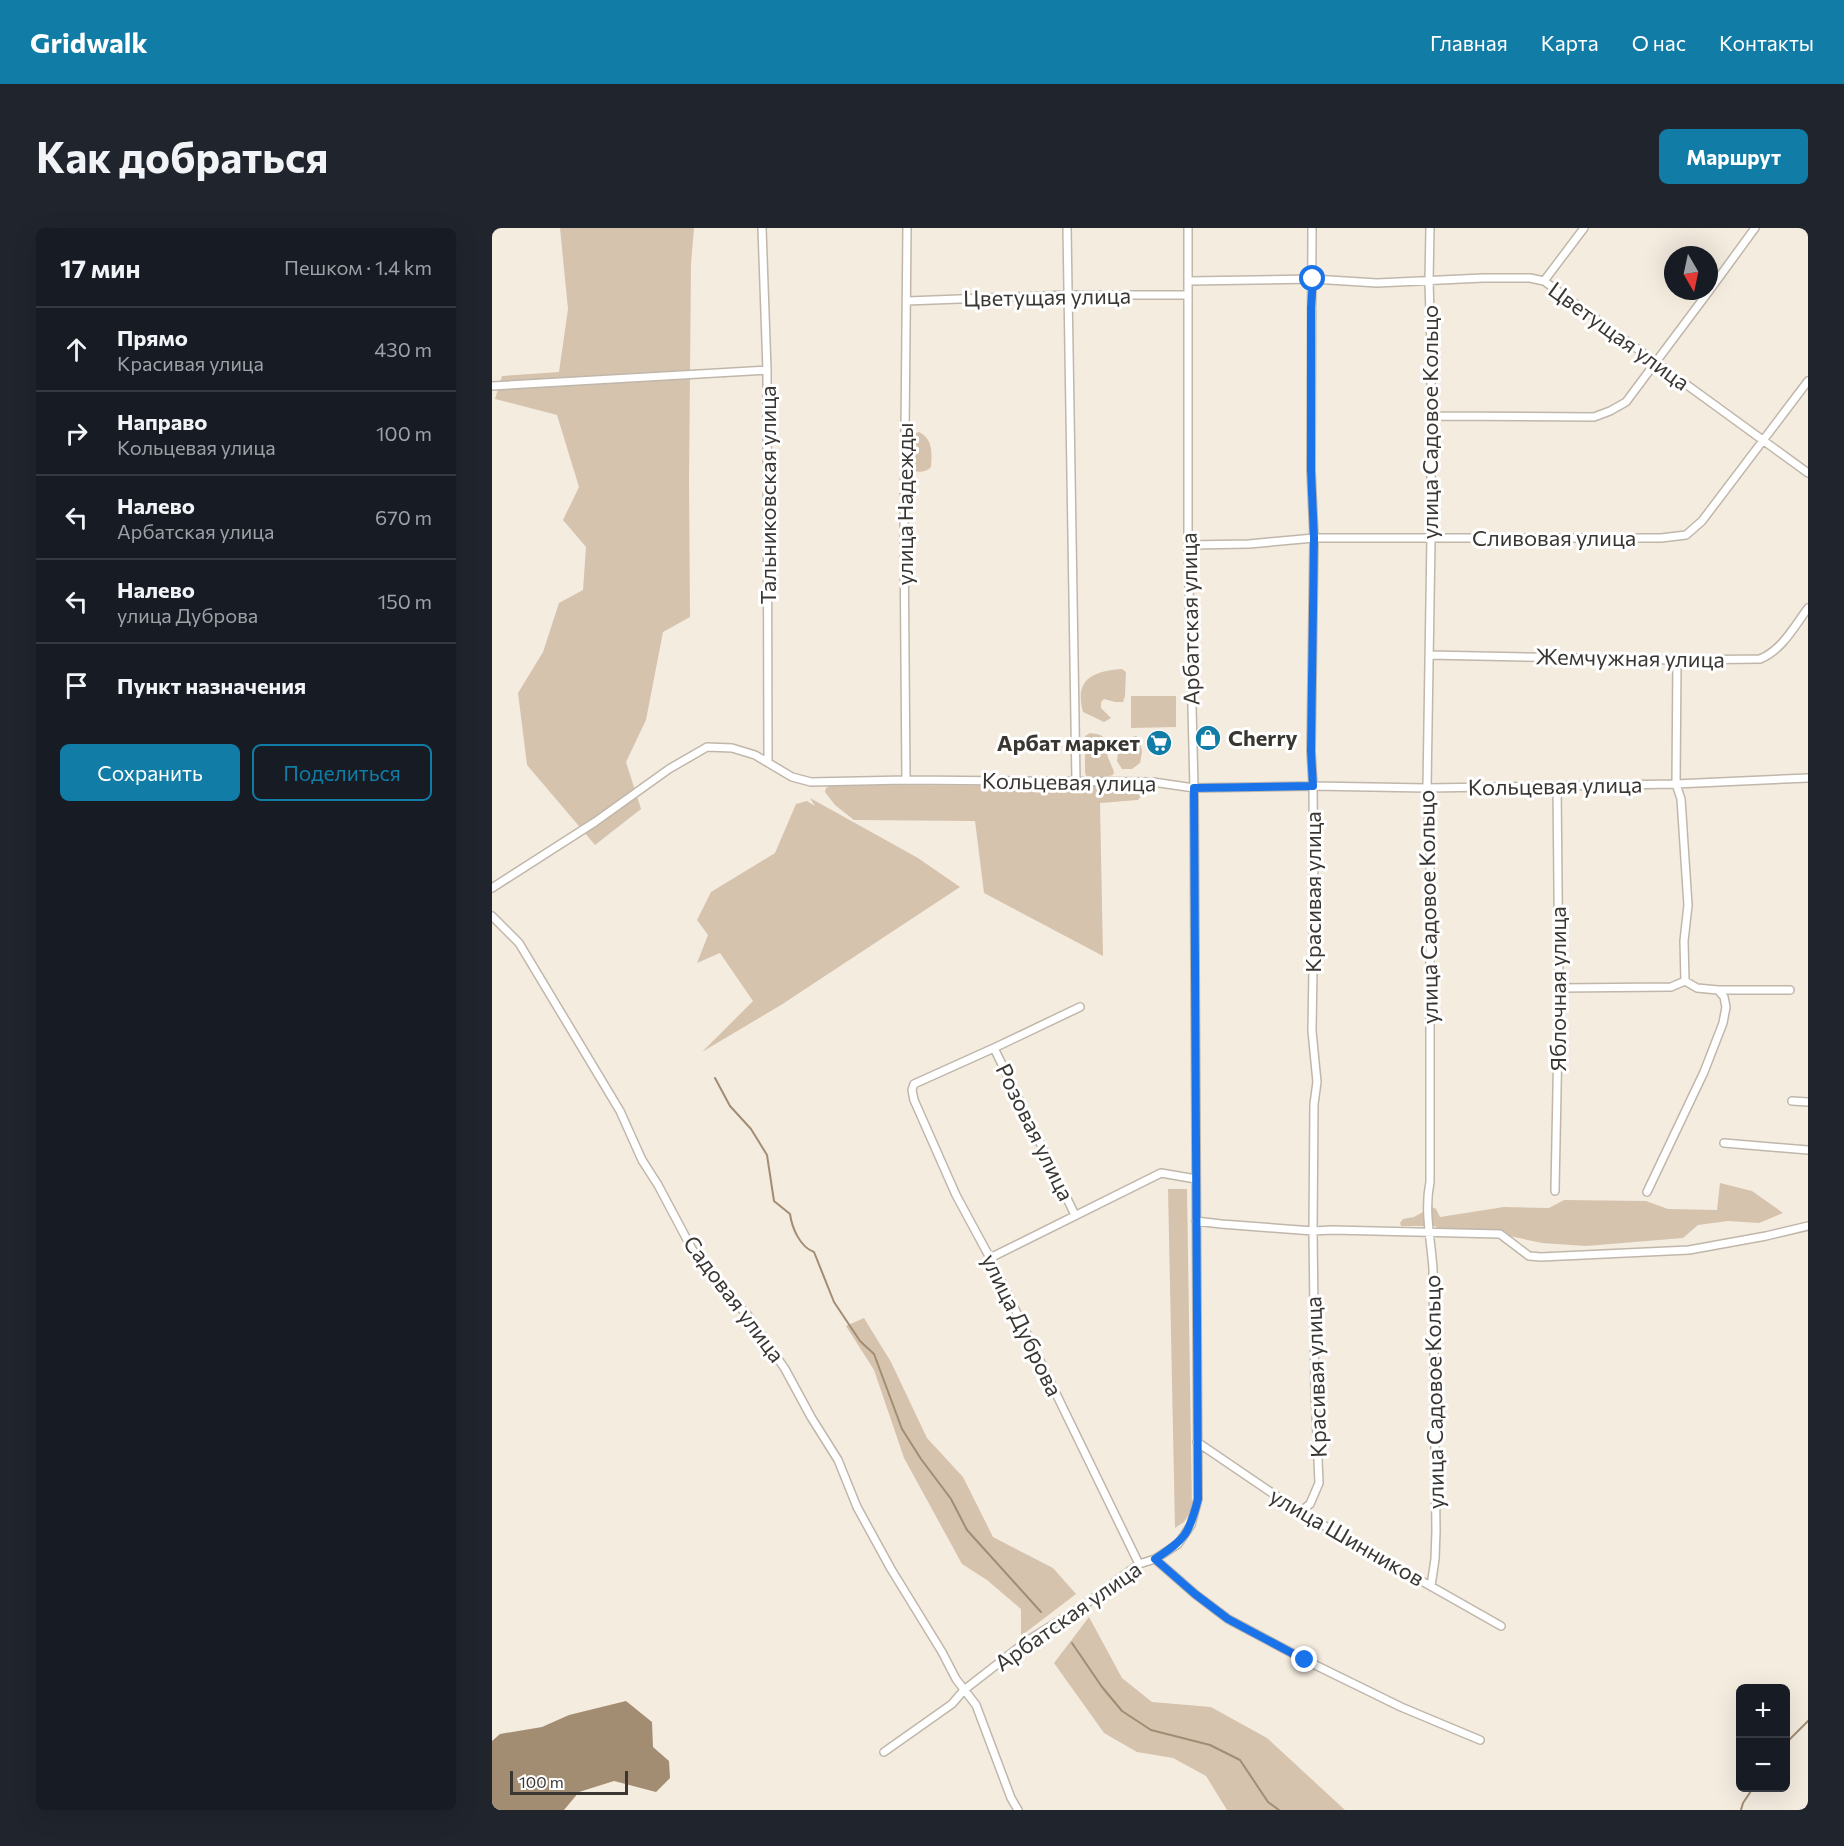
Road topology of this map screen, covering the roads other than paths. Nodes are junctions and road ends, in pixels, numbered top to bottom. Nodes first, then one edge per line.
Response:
1 (762, 228) edge
2 (907, 228) edge
3 (1067, 228) edge
4 (1188, 228) edge
5 (1312, 228) edge
6 (1430, 228) edge
7 (1584, 228) edge
8 (1755, 228) edge
9 (1313, 279) junction
10 (1718, 279) edge
11 (1429, 280) junction
12 (1189, 281) junction
13 (1544, 281) junction
14 (1068, 295) junction
15 (1188, 295) junction
16 (1702, 300) edge
17 (907, 301) junction
18 (1657, 362) junction
19 (768, 370) junction
20 (1808, 381) edge
21 (492, 386) edge
22 (1432, 416) junction
23 (1764, 441) junction
24 (1808, 473) edge
25 (1314, 538) junction
26 (1431, 538) junction
27 (1188, 545) junction
28 (1808, 608) edge
29 (1429, 655) junction
30 (1677, 660) junction
31 (768, 762) junction
32 (1808, 778) edge
33 (906, 780) junction
34 (1076, 781) junction
35 (1676, 784) junction
36 (1313, 786) junction
37 (1557, 786) junction
38 (1194, 788) junction
39 (1427, 788) junction
40 (492, 888) edge
41 (492, 916) edge
42 (1685, 981) junction
43 (1559, 988) junction
44 (1718, 990) junction
45 (1790, 990) dead end
46 (1080, 1006) dead end
47 (994, 1048) junction
48 (1792, 1101) dead end
49 (1808, 1102) edge
50 (1724, 1143) dead end
51 (1808, 1150) edge
52 (1196, 1179) junction
53 (1556, 1191) dead end
54 (1647, 1191) dead end
55 (1075, 1215) junction
56 (1196, 1221) junction
57 (1808, 1226) edge
58 (1312, 1231) junction
59 (1428, 1232) junction
60 (990, 1258) junction
61 (1197, 1442) junction
62 (1300, 1512) junction
63 (1155, 1559) junction
64 (1139, 1564) junction
65 (1431, 1586) junction
66 (1501, 1626) dead end
67 (964, 1690) junction
68 (1480, 1740) dead end
69 (884, 1752) dead end
70 (1018, 1810) edge

1 - 19 street, Тальниковская улица
2 - 17 street, улица Надежды
3 - 14 street
4 - 12 street, Арбатская улица
5 - 9 street, Красивая улица
6 - 11 street, улица Садовое Кольцо
7 - 13 street
8 - 10 street
9 - 11 street, Цветущая улица
9 - 12 street, Цветущая улица
9 - 25 street, Красивая улица
11 - 13 street, Цветущая улица
11 - 22 street, улица Садовое Кольцо
12 - 15 street, Арбатская улица
13 - 18 street, Цветущая улица
14 - 15 street, Цветущая улица
14 - 17 street, Цветущая улица
14 - 34 street
15 - 27 street, Арбатская улица
16 - 18 street
17 - 33 street, улица Надежды
18 - 22 street
18 - 23 street, Цветущая улица
19 - 21 street
19 - 31 street, Тальниковская улица
20 - 23 street, Сливовая улица
22 - 26 street, улица Садовое Кольцо
23 - 24 street, Цветущая улица
23 - 26 street, Сливовая улица
25 - 26 street, Сливовая улица
25 - 27 street, Сливовая улица
25 - 36 street, Красивая улица
26 - 29 street, улица Садовое Кольцо
27 - 38 street, Арбатская улица
28 - 30 street, Жемчужная улица
29 - 30 street, Жемчужная улица
29 - 39 street, улица Садовое Кольцо
30 - 35 street
31 - 33 street, Кольцевая улица
31 - 40 street, Кольцевая улица
32 - 35 street, Кольцевая улица
33 - 34 street, Кольцевая улица
34 - 38 street, Кольцевая улица
35 - 37 street, Кольцевая улица
35 - 42 street
36 - 38 street, Кольцевая улица
36 - 39 street, Кольцевая улица
36 - 58 street, Красивая улица
37 - 39 street, Кольцевая улица
37 - 43 street, Яблочная улица
38 - 52 street, Арбатская улица
39 - 59 street, улица Садовое Кольцо
41 - 67 street, Садовая улица
42 - 43 street
42 - 44 street
43 - 53 street, Яблочная улица
44 - 45 street
44 - 54 street
46 - 47 street
47 - 55 street, Розовая улица
47 - 60 street, улица Дуброва
48 - 49 street
50 - 51 street
52 - 55 street
52 - 56 street, Арбатская улица
55 - 60 street
56 - 58 street
56 - 61 street, Арбатская улица
57 - 59 street
58 - 59 street
58 - 62 street, Красивая улица
59 - 65 street, улица Садовое Кольцо
60 - 64 street, улица Дуброва
61 - 62 street, улица Шинников
61 - 63 street, Арбатская улица
62 - 65 street, улица Шинников
63 - 64 street, Арбатская улица
63 - 68 street
64 - 67 street, Арбатская улица
65 - 66 street, улица Шинников
67 - 69 street, Арбатская улица
67 - 70 street, Садовая улица

